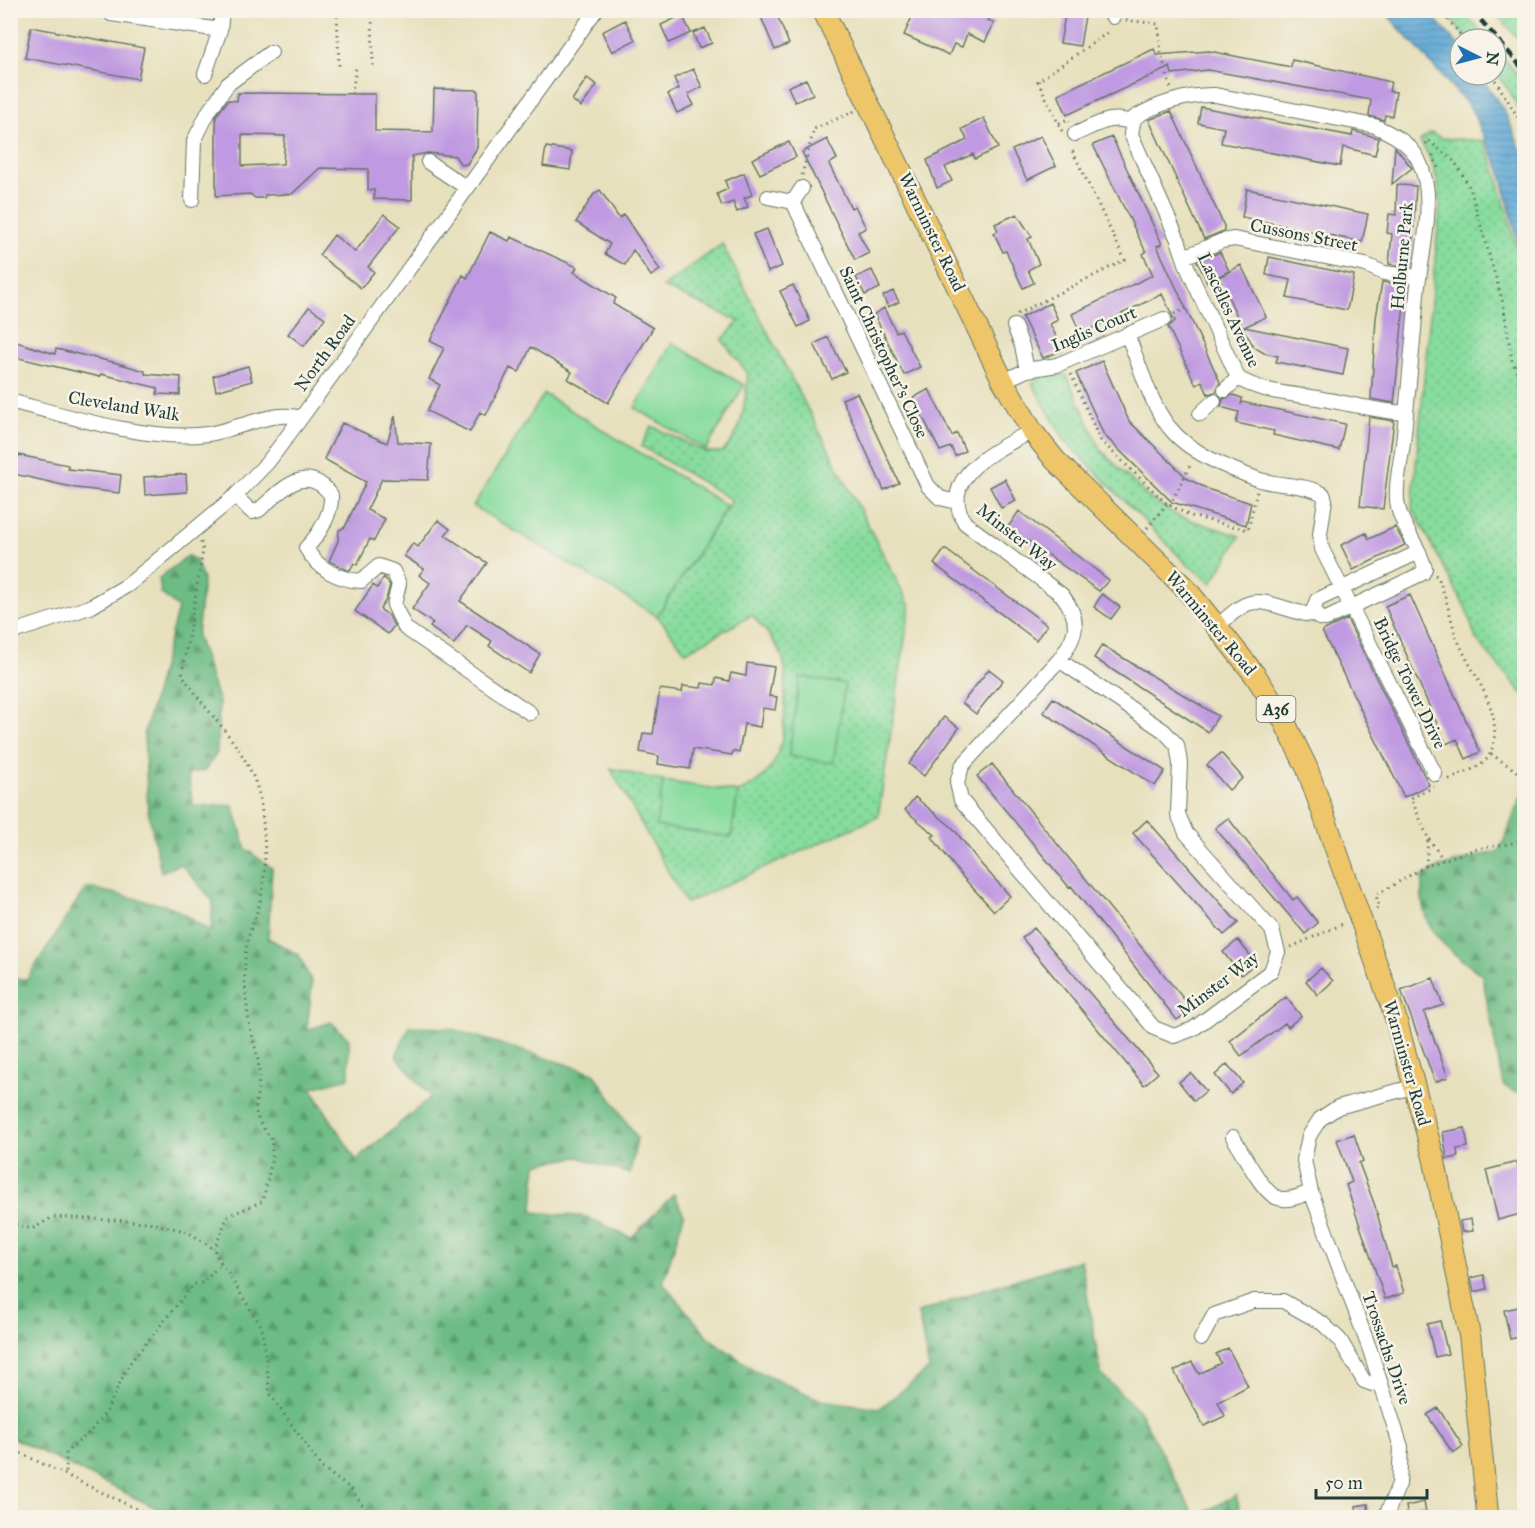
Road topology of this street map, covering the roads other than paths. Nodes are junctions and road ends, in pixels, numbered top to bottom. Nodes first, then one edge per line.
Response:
1 (222, 10) edge
2 (596, 10) edge
3 (823, 10) edge
4 (111, 14) dead end
5 (220, 30) junction
6 (271, 52) dead end
7 (205, 74) dead end
8 (1131, 128) junction
9 (1069, 137) road end
10 (428, 162) dead end
11 (467, 188) junction
12 (802, 188) road end
13 (768, 197) dead end
14 (192, 200) dead end
15 (793, 202) junction
16 (1184, 257) junction
17 (1419, 277) junction
18 (1164, 319) road end
19 (1010, 322) road end
20 (1127, 334) junction
21 (1027, 370) junction
22 (1238, 378) junction
23 (1003, 381) junction
24 (1225, 390) dead end
25 (10, 401) edge
26 (1214, 402) dead end
27 (1406, 413) junction
28 (1200, 414) dead end
29 (301, 418) junction
30 (1032, 431) junction
31 (235, 496) junction
32 (957, 502) junction
33 (1419, 552) junction
34 (1343, 589) junction
35 (1353, 607) junction
36 (1317, 614) junction
37 (1217, 627) junction
38 (10, 633) edge
39 (1059, 660) junction
40 (530, 713) dead end
41 (1435, 774) dead end
42 (1416, 1086) junction
43 (1233, 1137) dead end
44 (1311, 1192) junction
45 (1201, 1339) dead end
46 (1380, 1382) junction
47 (1385, 1518) edge
48 (1488, 1518) edge

1 - 5 street
2 - 11 street, North Road
3 - 23 highway, Warminster Road / A36
4 - 5 street
5 - 7 street
6 - 14 street
8 - 9 street
8 - 16 street, Lascelles Avenue
8 - 17 street, Holburne Park
10 - 11 street
11 - 29 street, North Road
12 - 15 street
13 - 15 street
15 - 32 street, Saint Christopher's Close
16 - 17 street, Cussons Street
16 - 22 street, Lascelles Avenue
17 - 27 street, Holburne Park
18 - 20 street, Inglis Court
19 - 21 street
20 - 21 street, Inglis Court
20 - 34 street, Bridge Tower Drive
21 - 23 street, Inglis Court
22 - 24 street
22 - 27 street, Lascelles Avenue
23 - 30 highway, Warminster Road / A36
25 - 29 street, Cleveland Walk
26 - 28 street
27 - 33 street, Holburne Park
29 - 31 street, North Road
30 - 32 street, Minster Way
30 - 37 highway, Warminster Road / A36
31 - 38 street, North Road
31 - 40 street
32 - 39 street, Minster Way
33 - 34 street
33 - 35 street
34 - 35 street, Bridge Tower Drive
34 - 36 street
35 - 36 street
35 - 41 street, Bridge Tower Drive
36 - 37 street
37 - 42 highway, Warminster Road / A36
39 - 39 street, Minster Way
42 - 44 street, Trossachs Drive
42 - 48 highway, Warminster Road / A36
43 - 44 street
44 - 46 street, Trossachs Drive
45 - 46 street
46 - 47 street, Trossachs Drive

